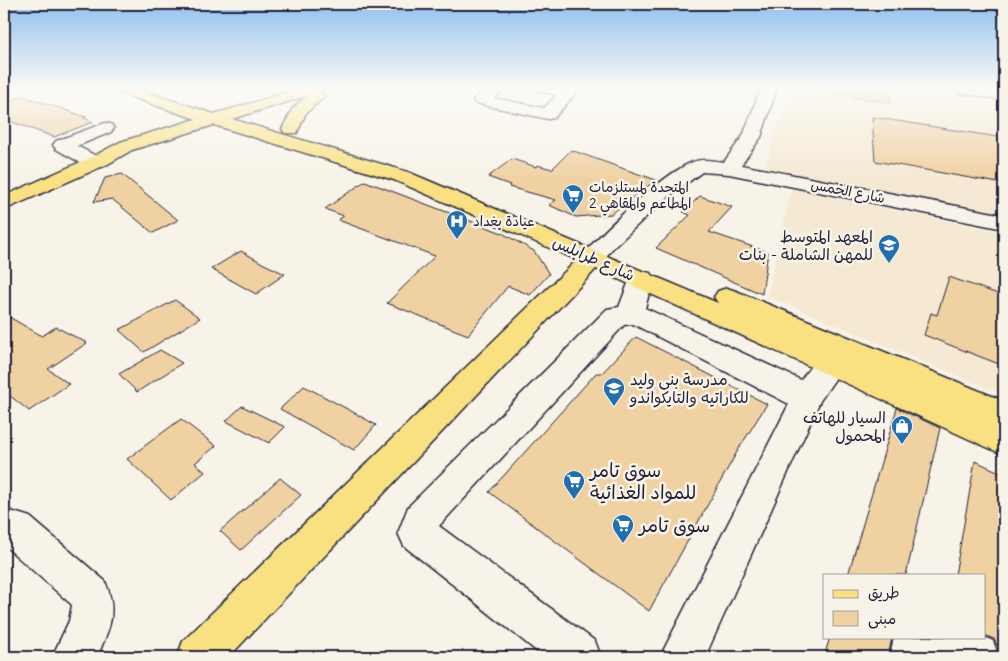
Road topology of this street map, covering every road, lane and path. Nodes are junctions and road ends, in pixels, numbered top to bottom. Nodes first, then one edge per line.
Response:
1 (158, 119) edge
2 (224, 119) edge
3 (228, 119) edge
4 (228, 119) edge
5 (242, 119) edge
6 (246, 119) edge
7 (296, 119) edge
8 (758, 119) edge
9 (105, 128) dead end
10 (291, 130) junction
11 (197, 133) junction
12 (139, 142) junction
13 (98, 162) junction
14 (730, 168) junction
15 (4, 204) edge
16 (1004, 222) edge
17 (598, 251) junction
18 (641, 279) junction
19 (629, 315) junction
20 (831, 363) junction
21 (804, 399) junction
22 (1004, 415) edge
23 (1004, 441) edge
24 (4, 527) edge
25 (916, 638) edge
26 (946, 638) edge
27 (74, 657) edge
28 (199, 657) edge
29 (579, 657) edge
30 (682, 657) edge
31 (912, 657) edge
32 (978, 657) edge

1 - 12 main road
2 - 12 main road
3 - 11 main road
4 - 11 main road
5 - 17 main road, شارع طرابلس
6 - 10 main road, شارع طرابلس
7 - 10 main road
8 - 14 street
9 - 13 street
10 - 17 main road, شارع طرابلس
11 - 13 main road
12 - 13 main road
13 - 15 main road
14 - 16 street, شارع الخمس
14 - 17 street, شارع الخمس
17 - 18 main road, شارع طرابلس
17 - 22 main road, شارع طرابلس
17 - 28 main road
18 - 19 street
18 - 20 main road, شارع طرابلس
19 - 21 street
19 - 29 street
20 - 21 street
20 - 23 main road, شارع طرابلس
21 - 30 street
24 - 27 street
25 - 31 street
26 - 32 street

